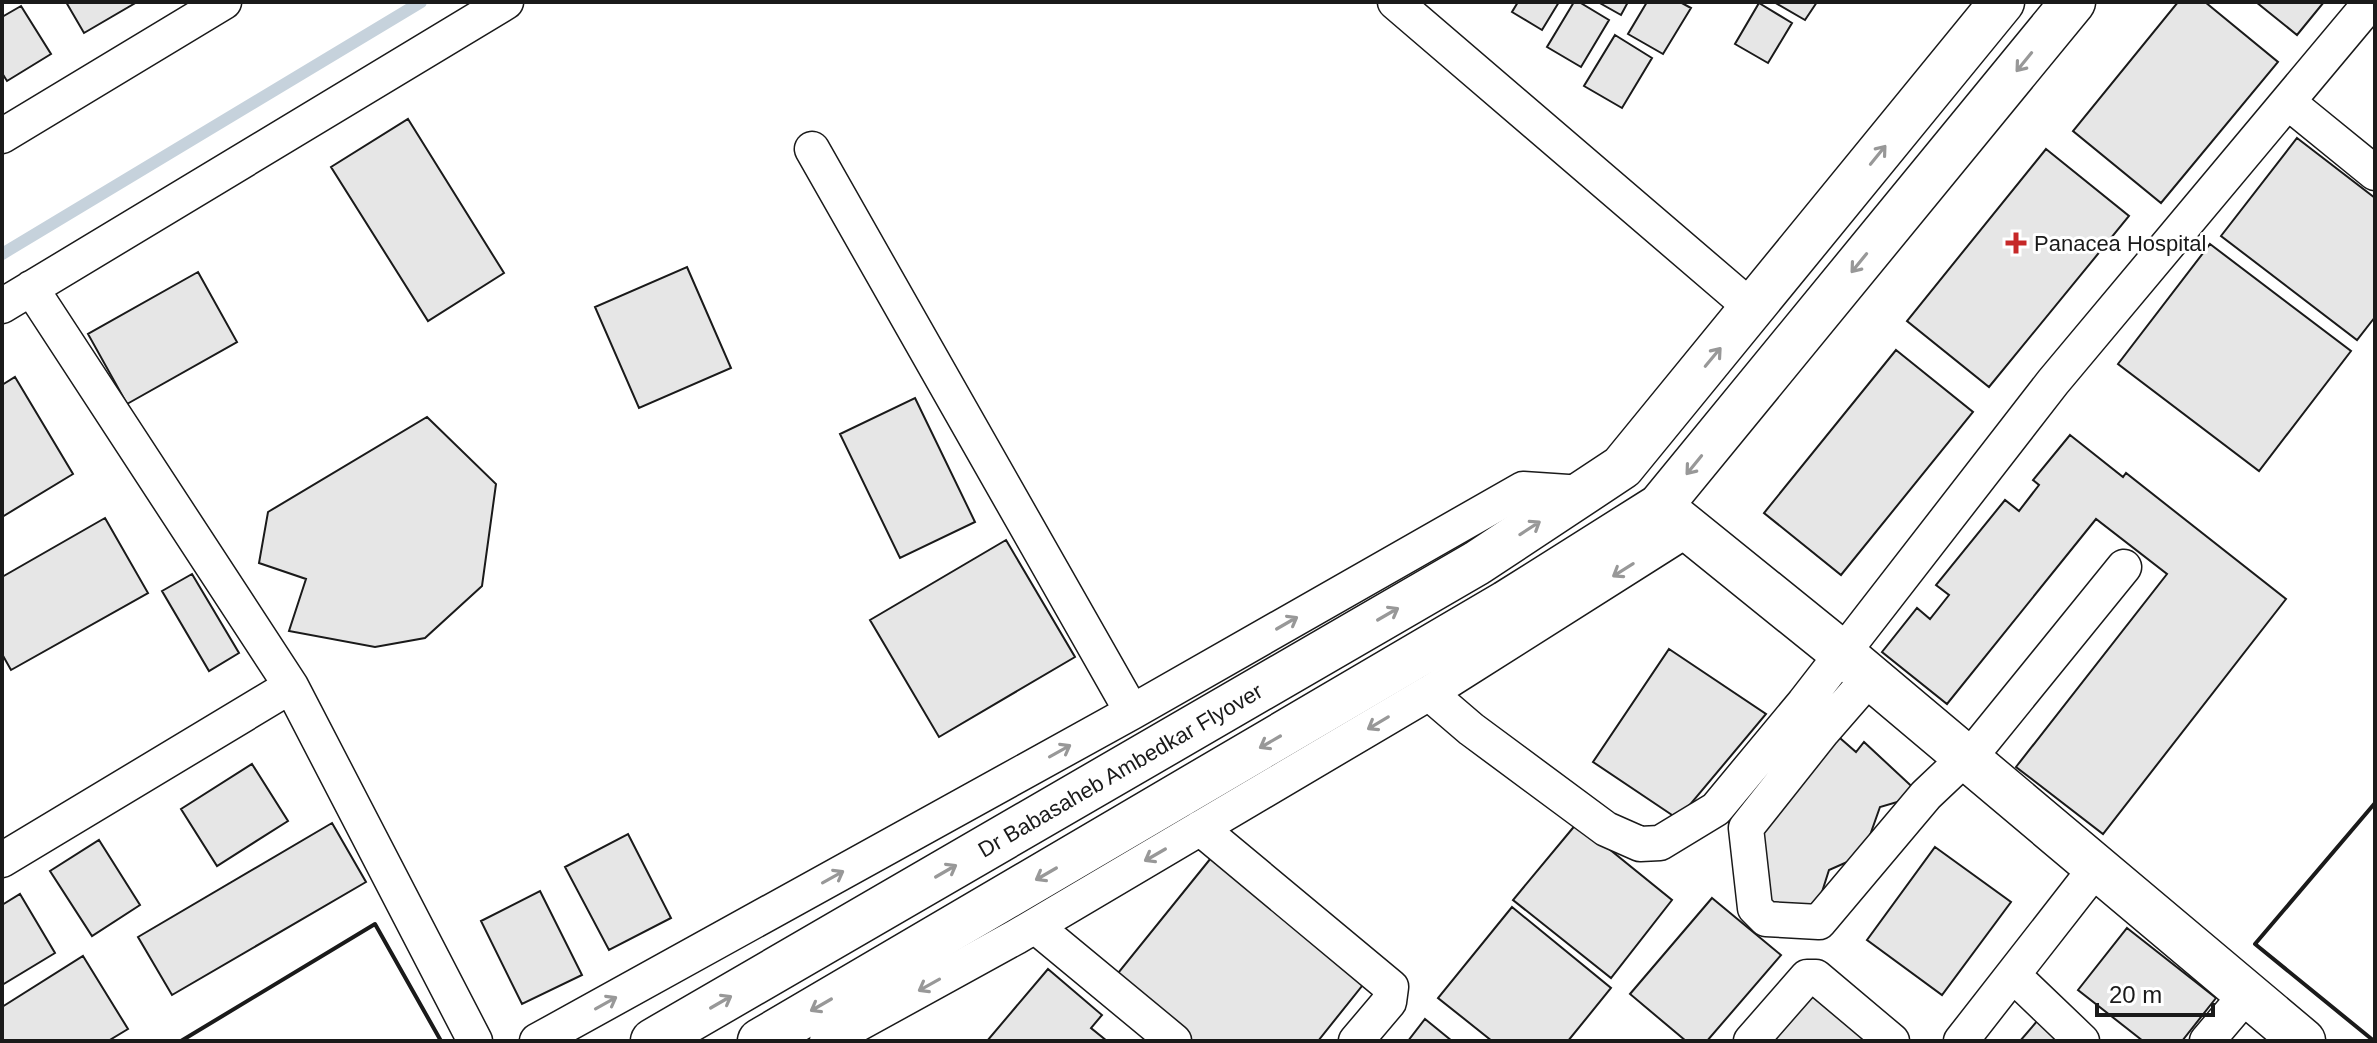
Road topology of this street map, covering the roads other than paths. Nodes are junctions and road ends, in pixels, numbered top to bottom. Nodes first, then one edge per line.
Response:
1 (224, 2) edge
2 (506, 2) edge
3 (2002, 2) edge
4 (2073, 2) edge
5 (2371, 2) edge
6 (1399, 3) edge
7 (2289, 103) junction
8 (2, 136) edge
9 (812, 149) dead end
10 (2375, 173) edge
11 (31, 288) junction
12 (2, 306) edge
13 (1753, 309) junction
14 (1583, 493) junction
15 (1674, 517) junction
16 (2124, 567) dead end
17 (1856, 665) junction
18 (291, 686) junction
19 (1429, 693) junction
20 (1132, 712) junction
21 (1964, 758) junction
22 (1200, 828) junction
23 (2, 860) edge
24 (2096, 868) junction
25 (1026, 931) junction
26 (2013, 975) junction
27 (2247, 994) junction
28 (475, 1041) edge
29 (537, 1041) edge
30 (653, 1041) edge
31 (760, 1041) edge
32 (827, 1041) edge
33 (1142, 1041) edge
34 (1174, 1041) edge
35 (1356, 1041) edge
36 (1751, 1041) edge
37 (1892, 1041) edge
38 (1961, 1041) edge
39 (2082, 1041) edge
40 (2207, 1041) edge
41 (2303, 1041) edge

1 - 8 street
2 - 11 street
13 -> 3 main road, Dr Babasaheb Ambedkar Flyover
4 -> 15 main road
5 - 7 street
6 - 13 street
7 - 10 street
7 - 17 street
9 - 20 street
11 - 12 street
11 - 18 street
14 -> 13 main road, Dr Babasaheb Ambedkar Flyover
20 -> 14 street
30 -> 14 main road, Dr Babasaheb Ambedkar Flyover
15 - 17 main road
15 -> 19 street
15 -> 31 main road
16 - 21 street
17 - 19 street
17 - 21 main road
17 - 21 street
18 - 23 street
18 - 28 street
19 -> 22 street
29 -> 20 street
21 - 24 main road
22 -> 25 street
22 - 35 street
24 - 26 street
24 - 27 main road
25 -> 32 street
25 - 33 street
25 - 34 street
26 - 38 street
26 - 39 street
27 - 40 street
27 - 41 main road
36 - 37 street

